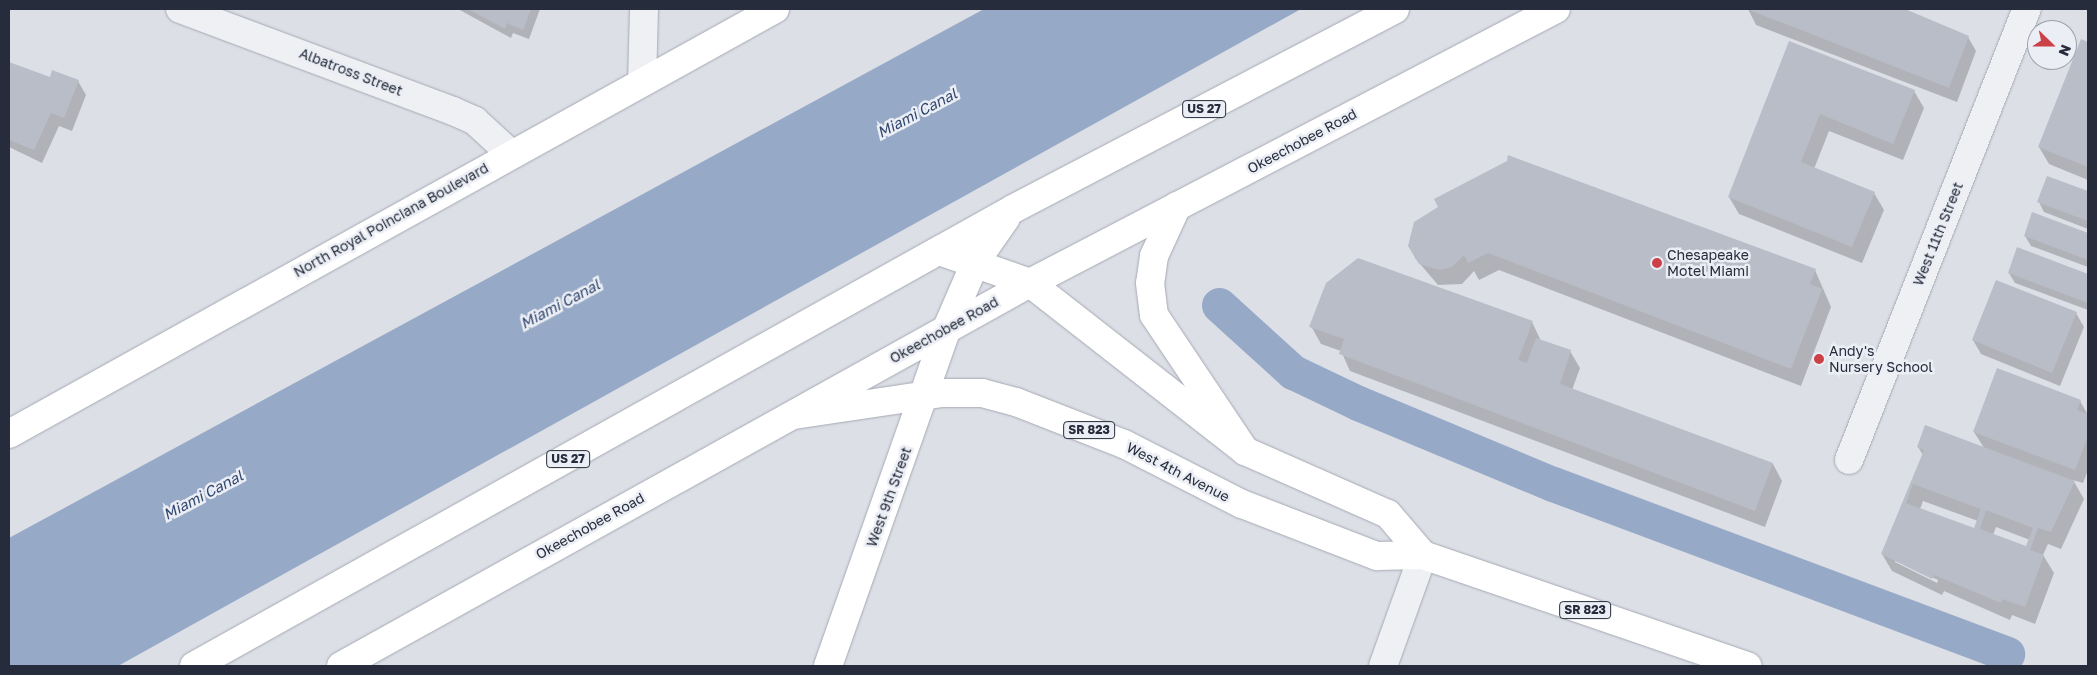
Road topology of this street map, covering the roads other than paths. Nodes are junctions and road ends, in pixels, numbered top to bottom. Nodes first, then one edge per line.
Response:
1 (180, 9) edge
2 (644, 9) edge
3 (775, 9) edge
4 (1395, 9) edge
5 (1556, 9) edge
6 (2027, 9) edge
7 (642, 82) junction
8 (511, 154) junction
9 (1176, 206) junction
10 (1013, 208) junction
11 (942, 252) junction
12 (976, 261) junction
13 (1030, 283) junction
14 (947, 328) junction
15 (925, 395) junction
16 (783, 417) junction
17 (9, 434) edge
18 (1245, 451) junction
19 (1849, 460) dead end
20 (1423, 555) junction
21 (194, 666) edge
22 (341, 666) edge
23 (828, 666) edge
24 (1383, 666) edge
25 (1748, 666) edge

1 - 8 street, Albatross Street
2 - 7 street
3 - 7 main road, North Royal Poinciana Boulevard
4 - 10 main road, US 27
5 - 9 main road, Okeechobee Road
6 - 19 street, West 11th Street
7 - 8 main road, North Royal Poinciana Boulevard
8 - 17 main road, North Royal Poinciana Boulevard
9 - 13 main road, Okeechobee Road
9 - 18 main road
10 - 11 main road, US 27
10 - 12 main road, West 9th Street
11 - 12 main road
11 - 21 main road, US 27
12 - 13 main road
12 - 14 main road, West 9th Street
13 - 14 main road, Okeechobee Road
13 - 18 main road
14 - 15 main road, West 9th Street
14 - 16 main road, Okeechobee Road
15 - 16 main road, West 4th Avenue / SR 823
15 - 20 main road, West 4th Avenue / SR 823
15 - 23 main road, West 9th Street
16 - 22 main road, Okeechobee Road
18 - 20 main road
20 - 24 street
20 - 25 main road, West 4th Avenue / SR 823

